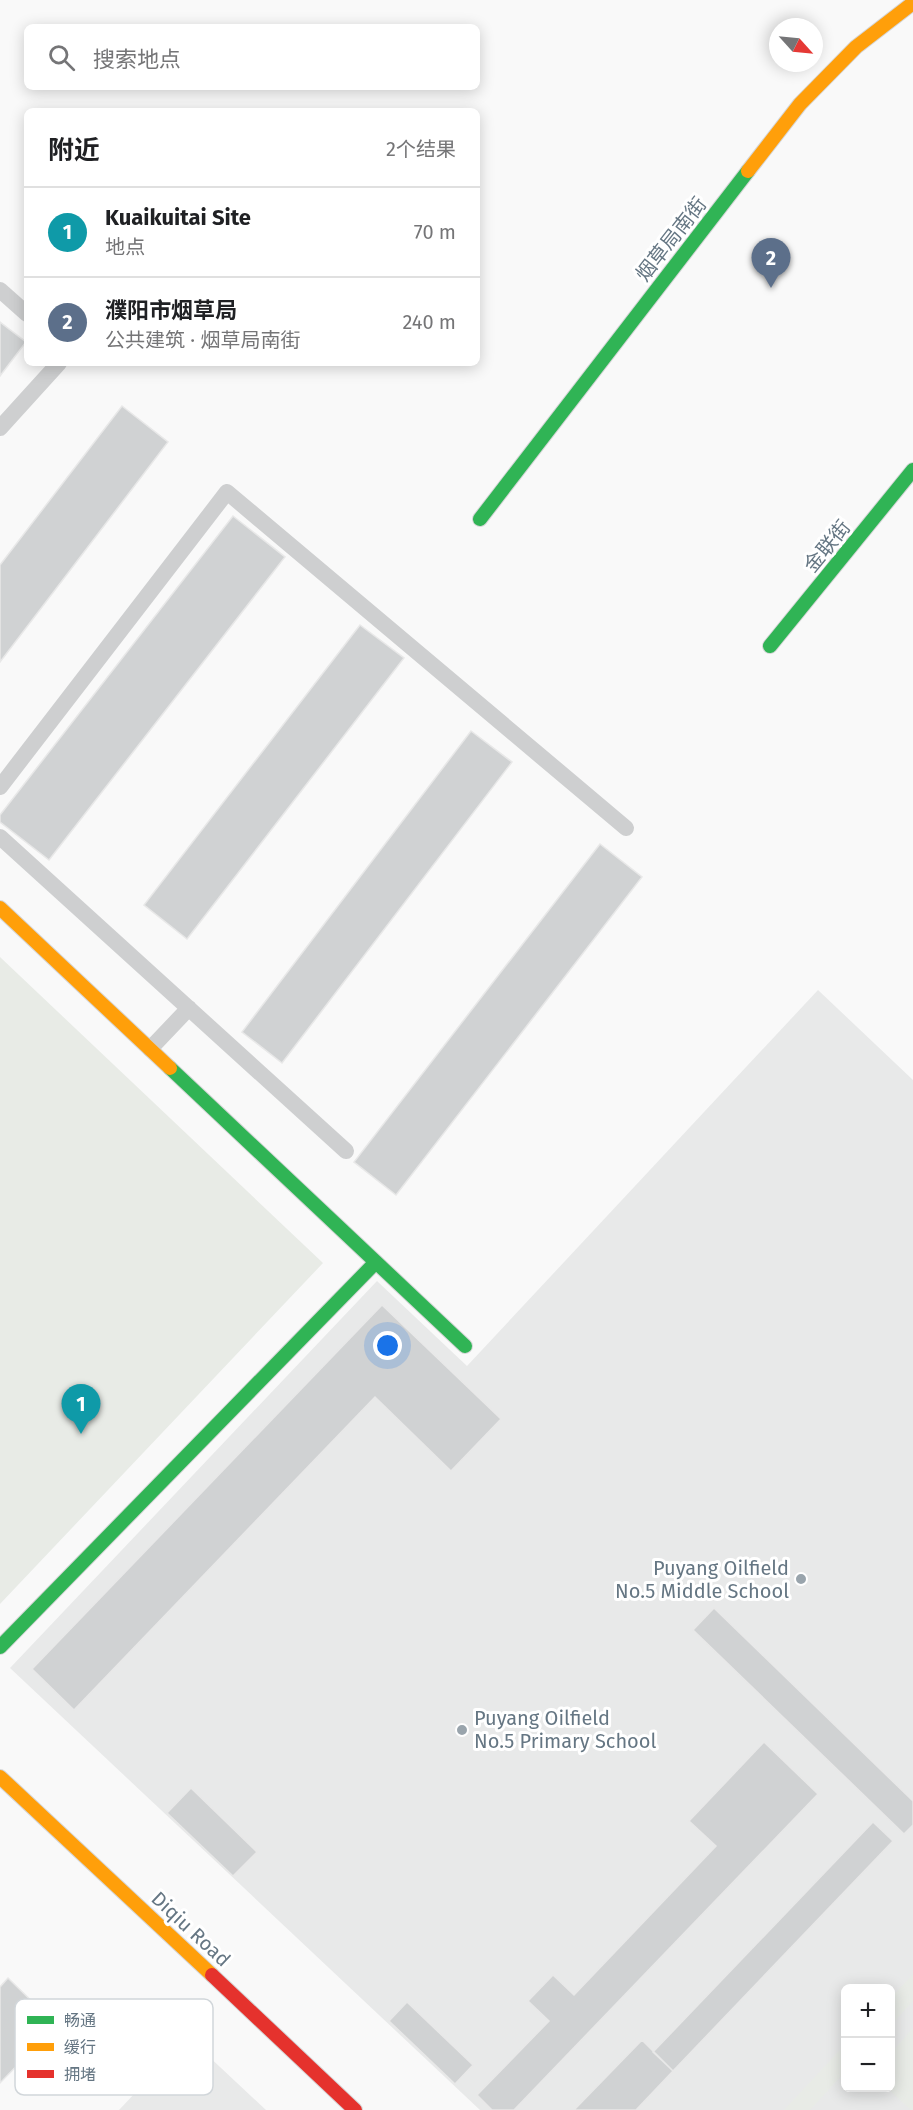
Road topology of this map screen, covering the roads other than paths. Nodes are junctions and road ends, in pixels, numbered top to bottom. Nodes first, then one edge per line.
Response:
1 (913, 3) edge
2 (0, 290) edge
3 (24, 311) edge
4 (56, 366) edge
5 (0, 428) edge
6 (913, 470) edge
7 (480, 519) dead end
8 (770, 646) dead end
9 (0, 787) edge
10 (626, 828) dead end
11 (0, 837) edge
12 (0, 908) edge
13 (189, 1008) junction
14 (150, 1049) junction
15 (346, 1151) dead end
16 (376, 1262) junction
17 (465, 1346) dead end
18 (0, 1647) edge
19 (0, 1777) edge
20 (355, 2110) edge

1 - 7 street, 烟草局南街
2 - 3 lane
4 - 5 lane
6 - 8 street, 金联街
9 - 10 lane
11 - 13 lane
12 - 14 street
13 - 14 lane
13 - 15 lane
14 - 16 street
16 - 17 street
16 - 18 street
19 - 20 street, Diqiu Road

